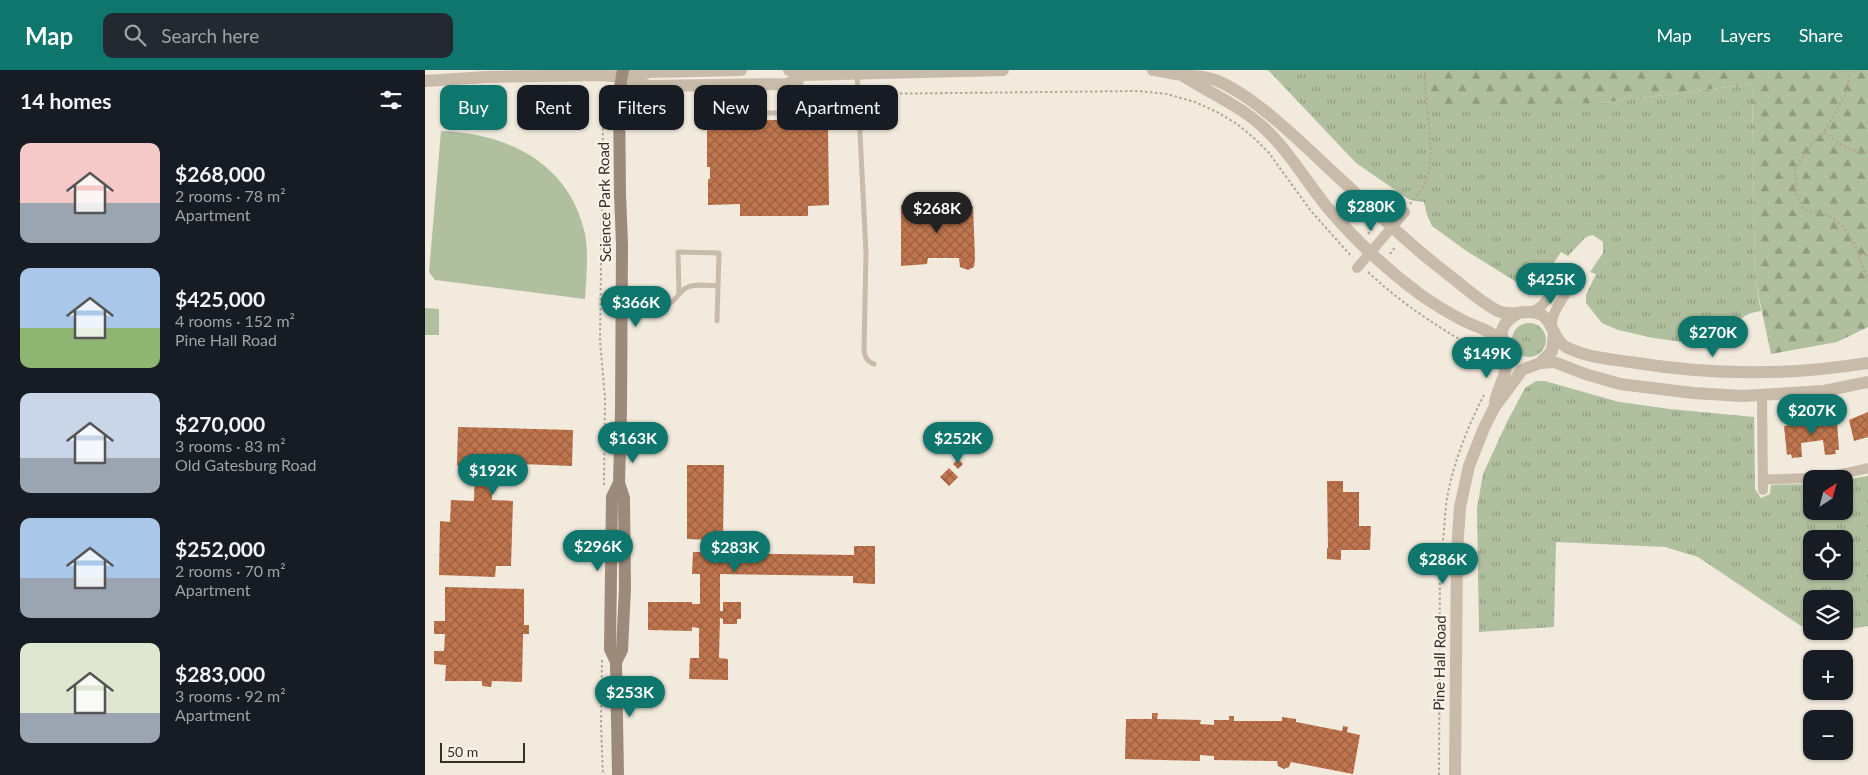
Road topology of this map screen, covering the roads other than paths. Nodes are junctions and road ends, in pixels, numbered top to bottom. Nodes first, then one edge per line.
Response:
1 (741, 70) edge
2 (1003, 70) edge
3 (1153, 70) edge
4 (795, 72) edge
5 (623, 73) edge
6 (857, 73) junction
7 (1181, 75) junction
8 (425, 81) edge
9 (767, 113) edge
10 (1405, 212) road end
11 (1392, 227) junction
12 (1370, 253) junction
13 (1360, 266) road end
14 (718, 286) junction
15 (679, 294) junction
16 (622, 303) junction
17 (1523, 313) junction
18 (717, 320) dead end
19 (1553, 331) junction
20 (1503, 347) junction
21 (1537, 363) junction
22 (1868, 363) edge
23 (874, 364) dead end
24 (1868, 382) edge
25 (1762, 395) junction
26 (1494, 408) junction
27 (1868, 468) edge
28 (1763, 479) junction
29 (1763, 490) dead end
30 (618, 775) edge
31 (1455, 775) edge

1 - 5 street
2 - 6 street
3 - 7 street
4 - 5 street
4 - 6 street
4 - 9 lane
5 - 8 street
5 - 16 main road, Science Park Road
6 - 23 lane
7 - 11 street
7 - 12 street
10 - 11 street
11 - 12 street
11 - 17 street
12 - 13 street
12 - 20 street
14 - 15 lane
14 - 15 lane
14 - 18 lane
15 - 16 lane
16 - 30 main road, Science Park Road
17 - 19 street
17 - 19 street, Pine Hall Road
17 - 20 street, Pine Hall Road
19 - 21 street, Pine Hall Road
19 - 22 street
20 - 21 street
20 - 26 street, Pine Hall Road
21 - 25 street
21 - 26 street, Pine Hall Road
24 - 25 street
25 - 28 street
26 - 31 street, Pine Hall Road
27 - 28 street
28 - 29 street

